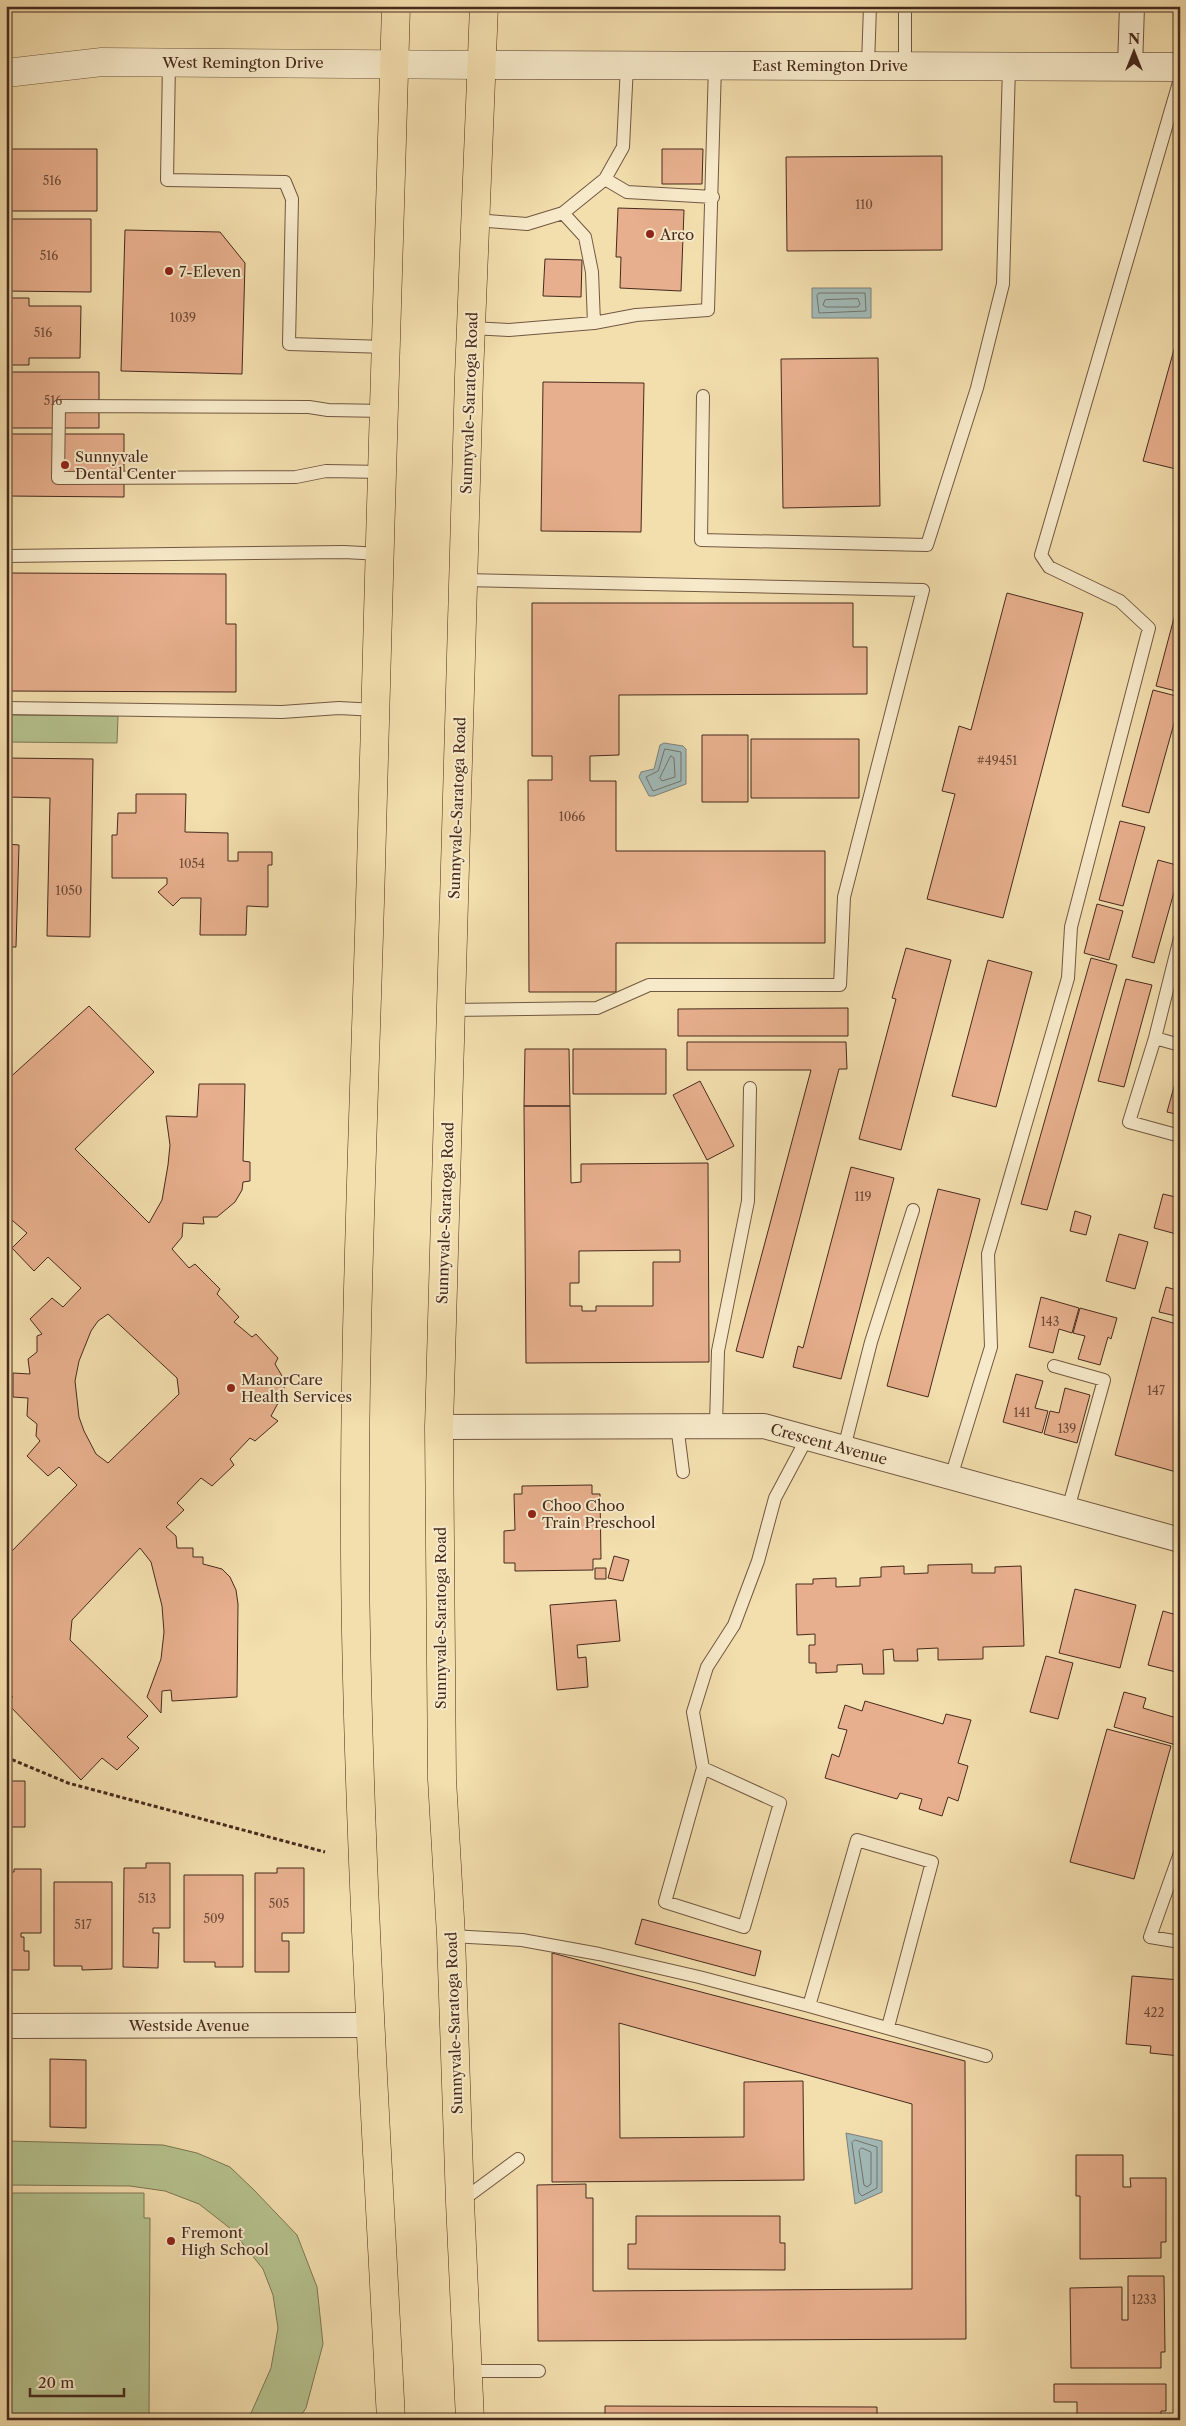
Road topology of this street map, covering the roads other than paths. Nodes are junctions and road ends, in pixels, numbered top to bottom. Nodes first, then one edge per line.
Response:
1 (396, 6) edge
2 (484, 6) edge
3 (870, 6) edge
4 (903, 6) edge
5 (1132, 6) edge
6 (170, 62) junction
7 (394, 63) junction
8 (481, 64) junction
9 (627, 64) junction
10 (715, 64) junction
11 (868, 64) junction
12 (904, 65) junction
13 (1008, 66) junction
14 (1130, 67) junction
15 (1180, 67) edge
16 (6, 73) edge
17 (1180, 79) edge
18 (606, 179) junction
19 (713, 197) junction
20 (563, 213) junction
21 (475, 220) junction
22 (594, 323) junction
23 (471, 328) junction
24 (386, 347) junction
25 (703, 396) dead end
26 (384, 411) junction
27 (383, 472) junction
28 (381, 554) junction
29 (6, 556) edge
30 (464, 580) junction
31 (6, 708) edge
32 (376, 710) junction
33 (1180, 938) edge
34 (450, 1010) junction
35 (1155, 1038) junction
36 (1180, 1045) edge
37 (750, 1088) dead end
38 (1180, 1136) edge
39 (913, 1210) dead end
40 (1054, 1366) dead end
41 (677, 1425) junction
42 (716, 1425) junction
43 (439, 1427) junction
44 (807, 1438) junction
45 (844, 1448) junction
46 (683, 1472) dead end
47 (951, 1477) junction
48 (1068, 1509) junction
49 (1180, 1540) edge
50 (703, 1768) junction
51 (1180, 1853) edge
52 (451, 1936) junction
53 (1180, 1942) edge
54 (809, 2006) junction
55 (372, 2025) junction
56 (6, 2026) edge
57 (888, 2027) junction
58 (986, 2056) dead end
59 (518, 2159) dead end
60 (460, 2202) junction
61 (469, 2371) junction
62 (539, 2371) dead end
63 (391, 2420) edge
64 (470, 2420) edge

1 - 7 main road
2 - 8 main road, Sunnyvale-Saratoga Road
3 - 11 lane
4 - 12 lane
5 - 14 street
6 - 7 main road, West Remington Drive
6 - 16 main road, West Remington Drive
6 - 24 lane
7 - 8 main road, West Remington Drive
7 - 24 main road
8 - 9 main road, East Remington Drive
8 - 21 main road, Sunnyvale-Saratoga Road
9 - 10 main road, East Remington Drive
9 - 18 lane
10 - 11 main road, East Remington Drive
10 - 19 lane
11 - 12 main road, East Remington Drive
12 - 13 main road, East Remington Drive
13 - 14 main road, East Remington Drive
13 - 25 lane
14 - 15 main road, East Remington Drive
17 - 47 lane
18 - 19 lane
18 - 20 lane
19 - 22 lane
20 - 21 lane
20 - 22 lane
21 - 23 main road, Sunnyvale-Saratoga Road
22 - 23 lane
23 - 30 main road, Sunnyvale-Saratoga Road
24 - 26 main road
26 - 27 main road
26 - 27 lane
27 - 28 main road
28 - 29 lane
28 - 32 main road
30 - 34 main road, Sunnyvale-Saratoga Road
30 - 34 lane
31 - 32 lane
32 - 55 main road
33 - 35 lane
34 - 43 main road, Sunnyvale-Saratoga Road
35 - 36 lane
35 - 38 lane
37 - 42 lane
39 - 45 lane
40 - 48 lane
41 - 42 street, Crescent Avenue
41 - 43 street, Crescent Avenue
41 - 46 lane
42 - 44 street, Crescent Avenue
43 - 52 main road, Sunnyvale-Saratoga Road
44 - 45 street, Crescent Avenue
44 - 50 lane
45 - 47 street, Crescent Avenue
47 - 48 street, Crescent Avenue
48 - 49 street, Crescent Avenue
50 - 50 lane
51 - 53 lane
52 - 54 lane
52 - 60 main road, Sunnyvale-Saratoga Road
54 - 57 lane
54 - 57 lane
55 - 56 street, Westside Avenue
55 - 63 main road
57 - 58 lane
59 - 60 lane
60 - 61 main road, Sunnyvale-Saratoga Road
61 - 62 lane
61 - 64 main road, Sunnyvale-Saratoga Road

